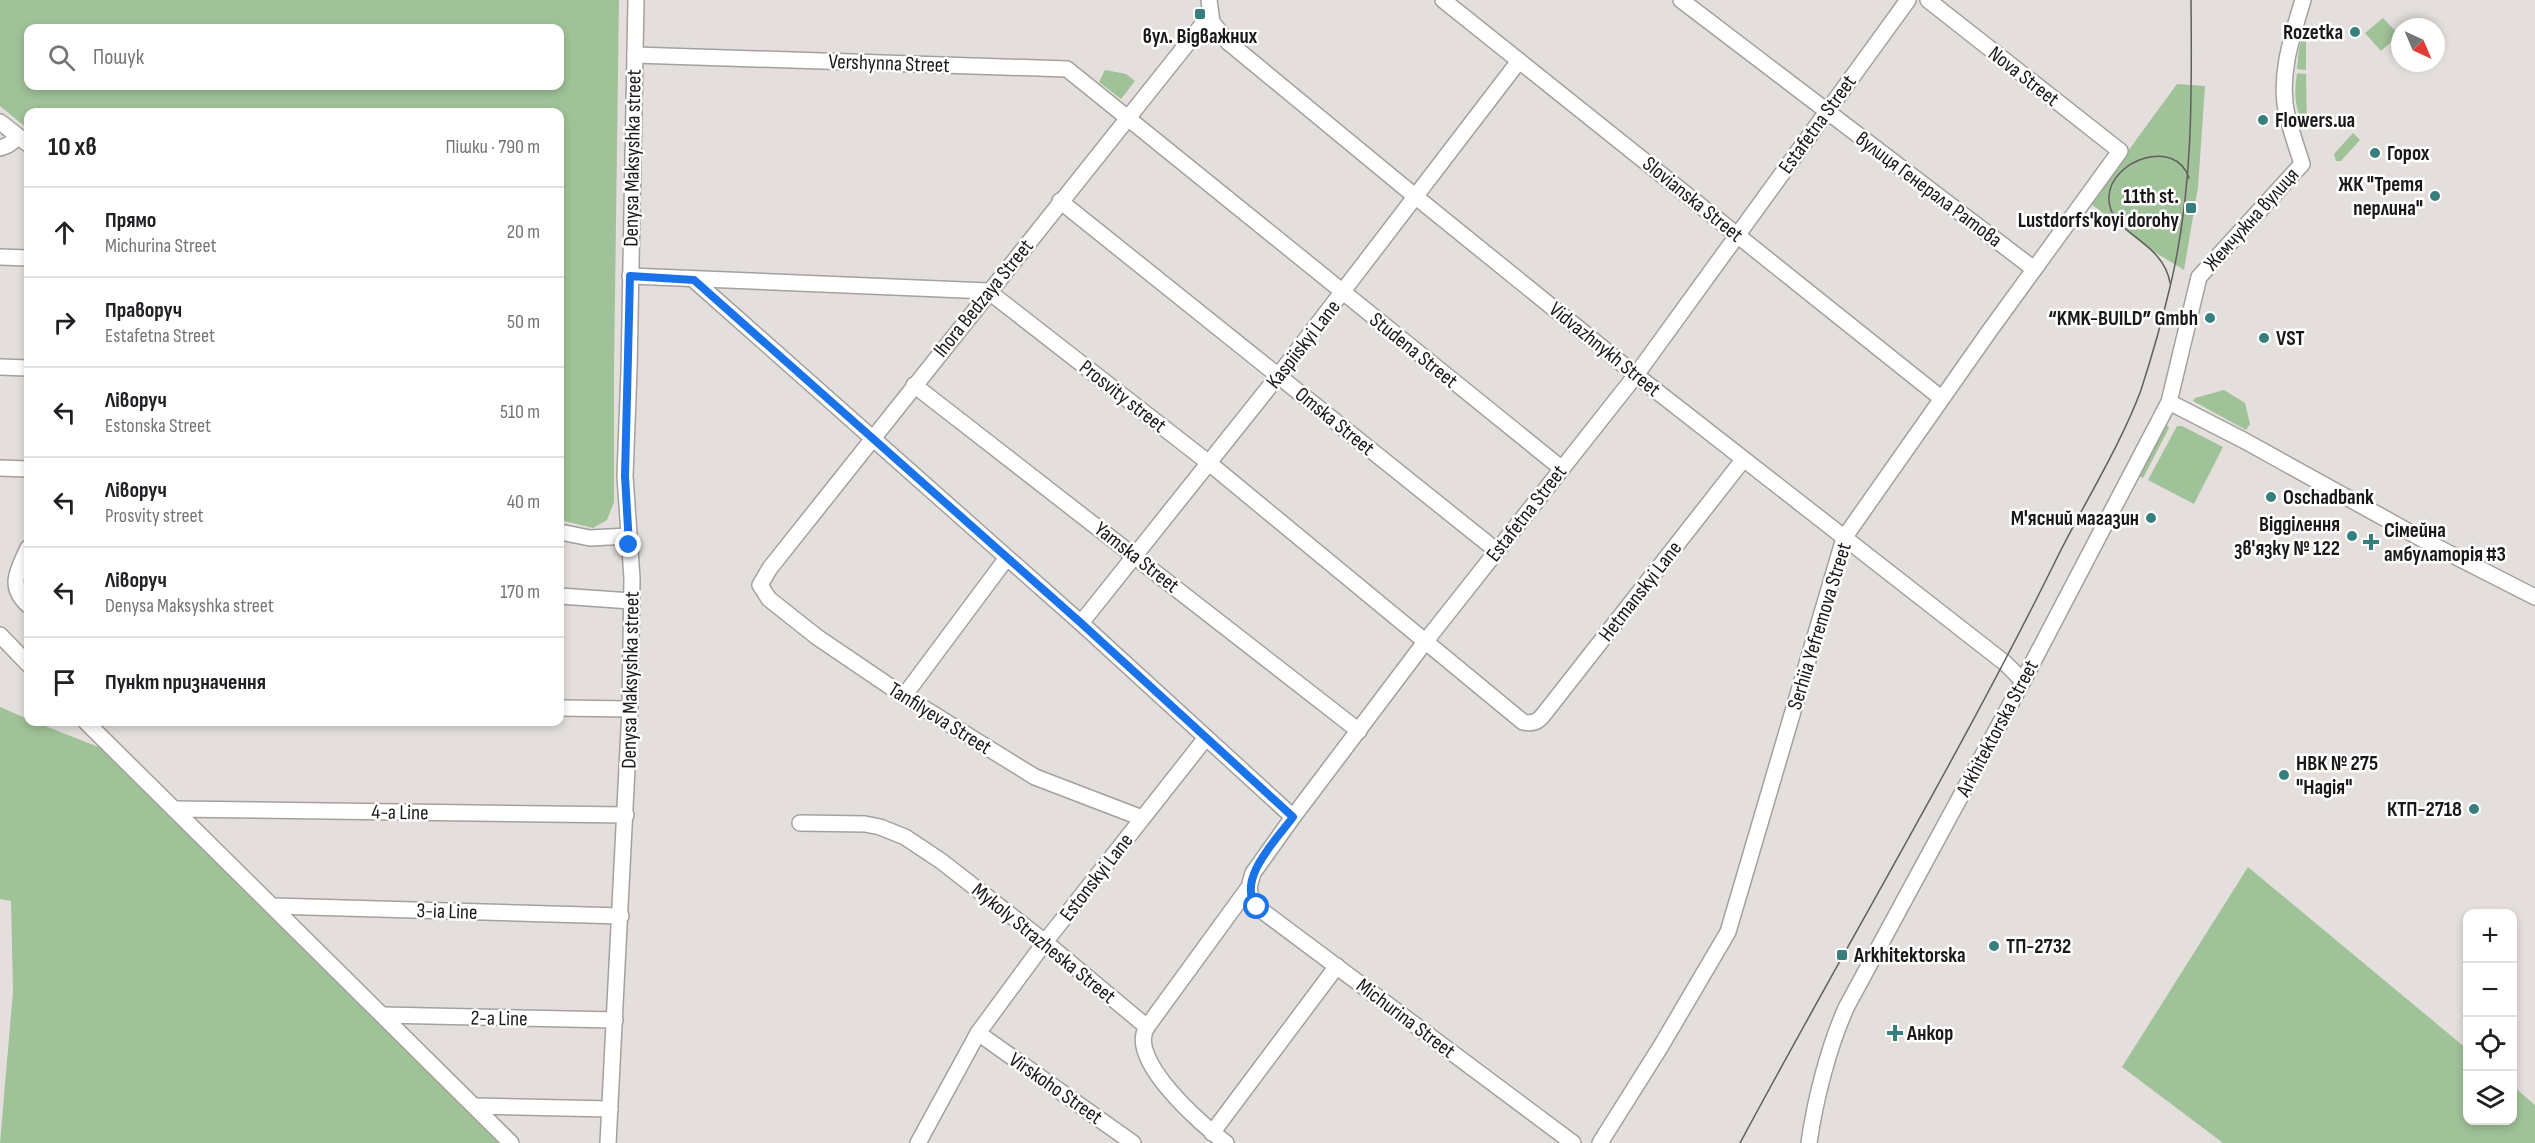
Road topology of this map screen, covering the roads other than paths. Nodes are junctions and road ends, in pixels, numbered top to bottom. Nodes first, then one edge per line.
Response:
1 (636, 0) edge
2 (1443, 0) edge
3 (1681, 0) edge
4 (1908, 0) edge
5 (1928, 0) edge
6 (2303, 0) edge
7 (1210, 8) edge
8 (635, 55) junction
9 (1520, 61) junction
10 (1826, 111) junction
11 (1127, 116) junction
12 (0, 122) edge
13 (24, 140) edge
14 (0, 148) edge
15 (2120, 151) joint
16 (1416, 197) junction
17 (1060, 201) junction
18 (1738, 234) junction
19 (0, 257) edge
20 (24, 258) edge
21 (2034, 269) junction
22 (630, 276) junction
23 (694, 280) junction
24 (988, 291) junction
25 (1343, 292) junction
26 (0, 367) edge
27 (24, 368) edge
28 (1636, 375) junction
29 (1278, 376) junction
30 (914, 385) junction
31 (1941, 398) junction
32 (2169, 402) junction
33 (872, 439) junction
34 (1743, 460) junction
35 (1209, 463) junction
36 (0, 468) edge
37 (1561, 468) junction
38 (24, 469) edge
39 (564, 533) edge
40 (628, 536) junction
41 (1844, 538) junction
42 (1497, 551) junction
43 (24, 553) edge
44 (1136, 556) junction
45 (1006, 559) junction
46 (8, 575) edge
47 (760, 585) joint
48 (564, 596) edge
49 (2535, 597) edge
50 (24, 601) edge
51 (631, 601) junction
52 (1081, 623) junction
53 (0, 635) edge
54 (1425, 642) junction
55 (24, 660) edge
56 (2023, 681) junction
57 (904, 696) junction
58 (564, 708) edge
59 (630, 709) junction
60 (1536, 722) joint
61 (90, 726) edge
62 (1359, 730) junction
63 (1205, 739) junction
64 (174, 809) junction
65 (626, 815) junction
66 (1293, 817) junction
67 (1142, 818) junction
68 (800, 823) dead end
69 (1249, 887) junction
70 (273, 906) junction
71 (621, 916) junction
72 (1046, 942) junction
73 (1337, 966) junction
74 (383, 1015) junction
75 (615, 1020) junction
76 (1147, 1027) junction
77 (978, 1033) junction
78 (474, 1106) junction
79 (610, 1109) junction
80 (1212, 1132) junction
81 (511, 1143) edge
82 (609, 1143) edge
83 (918, 1143) edge
84 (1134, 1143) edge
85 (1226, 1143) edge
86 (1573, 1143) edge
87 (1600, 1143) edge
88 (1809, 1143) edge

1 - 8 street, Denysa Maksyshka street
2 - 9 street, Slovianska Street
3 - 10 street, вулиця Генерала Ратова
4 - 10 street, Estafetna Street
5 - 15 street, Nova Street
6 - 32 street, Жемчужна вулиця
7 - 11 street, Ihora Bedzaya Street
7 - 16 street, Vidvazhnykh Street
8 - 11 street, Vershynna Street
8 - 22 street, Denysa Maksyshka street
9 - 16 street, Kaspiiskyi Lane
9 - 18 street, Slovianska Street
10 - 18 street, Estafetna Street
10 - 21 street, вулиця Генерала Ратова
11 - 17 street, Ihora Bedzaya Street
11 - 25 street, Studena Street
12 - 13 street
13 - 14 street
15 - 21 street, Serhiia Yefremova Street
16 - 25 street, Kaspiiskyi Lane
16 - 28 street, Vidvazhnykh Street
17 - 24 street, Ihora Bedzaya Street
17 - 29 street, Omska Street
18 - 28 street, Estafetna Street
18 - 31 street, Slovianska Street
19 - 20 street
21 - 31 street, Serhiia Yefremova Street
22 - 23 street
22 - 40 street, Denysa Maksyshka street
23 - 24 street
23 - 33 street
24 - 30 street, Ihora Bedzaya Street
24 - 35 street, Prosvity street
25 - 29 street, Kaspiiskyi Lane
25 - 37 street, Studena Street
26 - 27 street
28 - 34 street, Vidvazhnykh Street
28 - 37 street, Estafetna Street
29 - 35 street, Kaspiiskyi Lane
29 - 42 street, Omska Street
30 - 33 street, Ihora Bedzaya Street
30 - 44 street, Yamska Street
31 - 41 street, Serhiia Yefremova Street
32 - 49 street
32 - 56 street, Arkhitektorska Street
33 - 45 street
33 - 47 street, Ihora Bedzaya Street
34 - 41 street, Vidvazhnykh Street
34 - 60 street, Hetmanskyi Lane
35 - 44 street, Kaspiiskyi Lane
35 - 54 street, Prosvity street
36 - 38 street
37 - 42 street, Estafetna Street
39 - 40 street
40 - 51 street, Denysa Maksyshka street
41 - 56 street, Vidvazhnykh Street
41 - 87 street, Serhiia Yefremova Street
42 - 54 street, Estafetna Street
43 - 46 street
44 - 52 street, Kaspiiskyi Lane
44 - 62 street, Yamska Street
45 - 52 street
45 - 57 street
46 - 50 street
47 - 57 street, Tanfilyeva Street
48 - 51 street
51 - 59 street, Denysa Maksyshka street
52 - 63 street
53 - 55 street
54 - 60 street, Prosvity street
54 - 62 street, Estafetna Street
56 - 88 street, Arkhitektorska Street
57 - 67 street, Tanfilyeva Street
58 - 59 street
59 - 65 street, Denysa Maksyshka street
61 - 64 street
62 - 66 street, Estafetna Street
63 - 66 street
63 - 67 street, Estonskyi Lane
64 - 65 street, 4-a Line
64 - 70 street
65 - 71 street, Denysa Maksyshka street
66 - 69 street, Estafetna Street
67 - 72 street, Estonskyi Lane
68 - 72 street, Mykoly Strazheska Street
69 - 73 street, Michurina Street
69 - 76 street, Estafetna Street
70 - 71 street, 3-ia Line
70 - 74 street
71 - 75 street, Denysa Maksyshka street
72 - 76 street, Mykoly Strazheska Street
72 - 77 street, Estonskyi Lane
73 - 80 street
73 - 86 street, Michurina Street
74 - 75 street, 2-a Line
74 - 78 street
75 - 79 street, Denysa Maksyshka street
76 - 80 street
77 - 83 street, Estonskyi Lane
77 - 84 street, Virskoho Street
78 - 79 street
78 - 81 street
79 - 82 street, Denysa Maksyshka street
80 - 85 street

